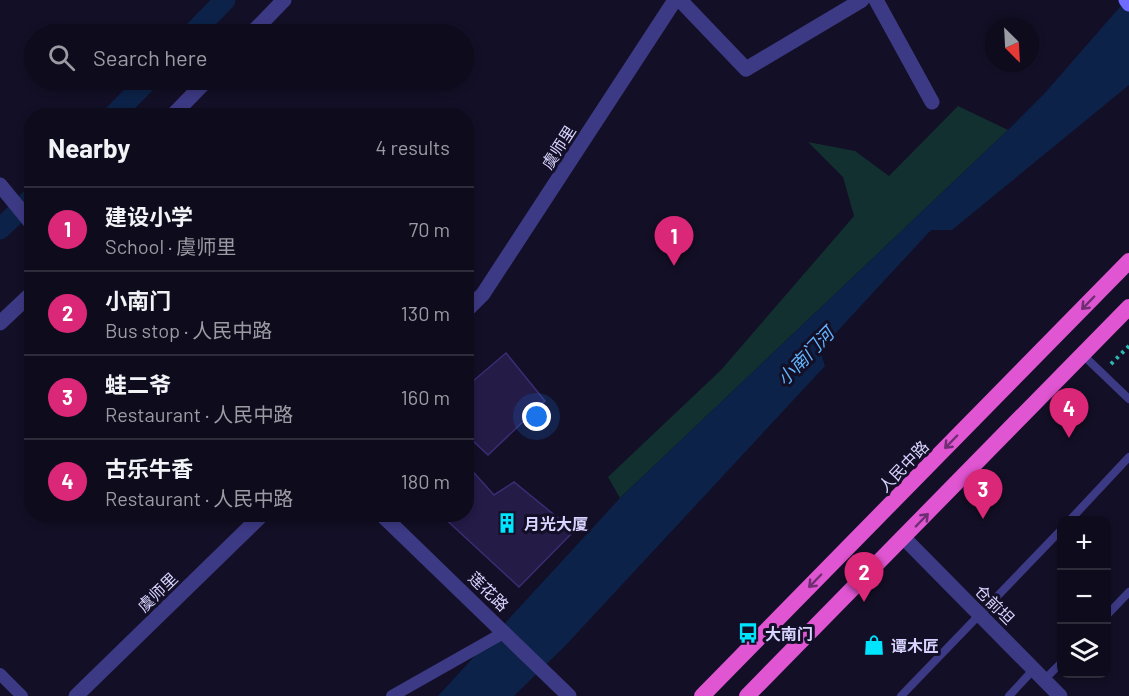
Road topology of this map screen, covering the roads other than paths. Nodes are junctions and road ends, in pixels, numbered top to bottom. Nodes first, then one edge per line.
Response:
1 (284, 0) edge
2 (677, 0) edge
3 (862, 0) edge
4 (876, 0) edge
5 (1126, 0) edge
6 (1129, 4) edge
7 (261, 24) edge
8 (197, 90) edge
9 (932, 102) dead end
10 (180, 108) edge
11 (0, 185) edge
12 (24, 214) edge
13 (1129, 261) edge
14 (24, 300) edge
15 (474, 303) edge
16 (1129, 307) edge
17 (0, 323) edge
18 (1083, 355) junction
19 (1129, 399) edge
20 (1129, 457) edge
21 (1074, 516) edge
22 (255, 522) edge
23 (389, 522) edge
24 (1057, 534) edge
25 (904, 538) junction
26 (1129, 592) edge
27 (1111, 612) edge
28 (980, 615) junction
29 (505, 632) junction
30 (1057, 665) edge
31 (0, 674) edge
32 (1039, 674) junction
33 (565, 692) edge
34 (22, 696) edge
35 (76, 696) edge
36 (392, 696) edge
37 (702, 696) edge
38 (747, 696) edge
39 (902, 696) edge
40 (1009, 696) edge
41 (1060, 696) edge

1 - 7 street
2 - 3 street
2 - 15 street, 虞师里
4 - 9 street
5 - 6 main road
8 - 10 street
11 - 12 street
13 -> 37 highway, 人民中路
14 - 17 street
16 - 18 highway
18 - 19 lane
25 -> 18 highway
20 - 21 lane
22 - 35 street, 虞师里
23 - 29 street, 莲花路
24 - 28 lane
25 - 28 street, 仓前坦
25 - 38 highway
26 - 27 lane
28 - 32 street, 仓前坦
28 - 39 lane
29 - 33 street, 莲花路
29 - 36 street
30 - 32 lane
31 - 34 street
32 - 40 lane
32 - 41 street, 仓前坦

